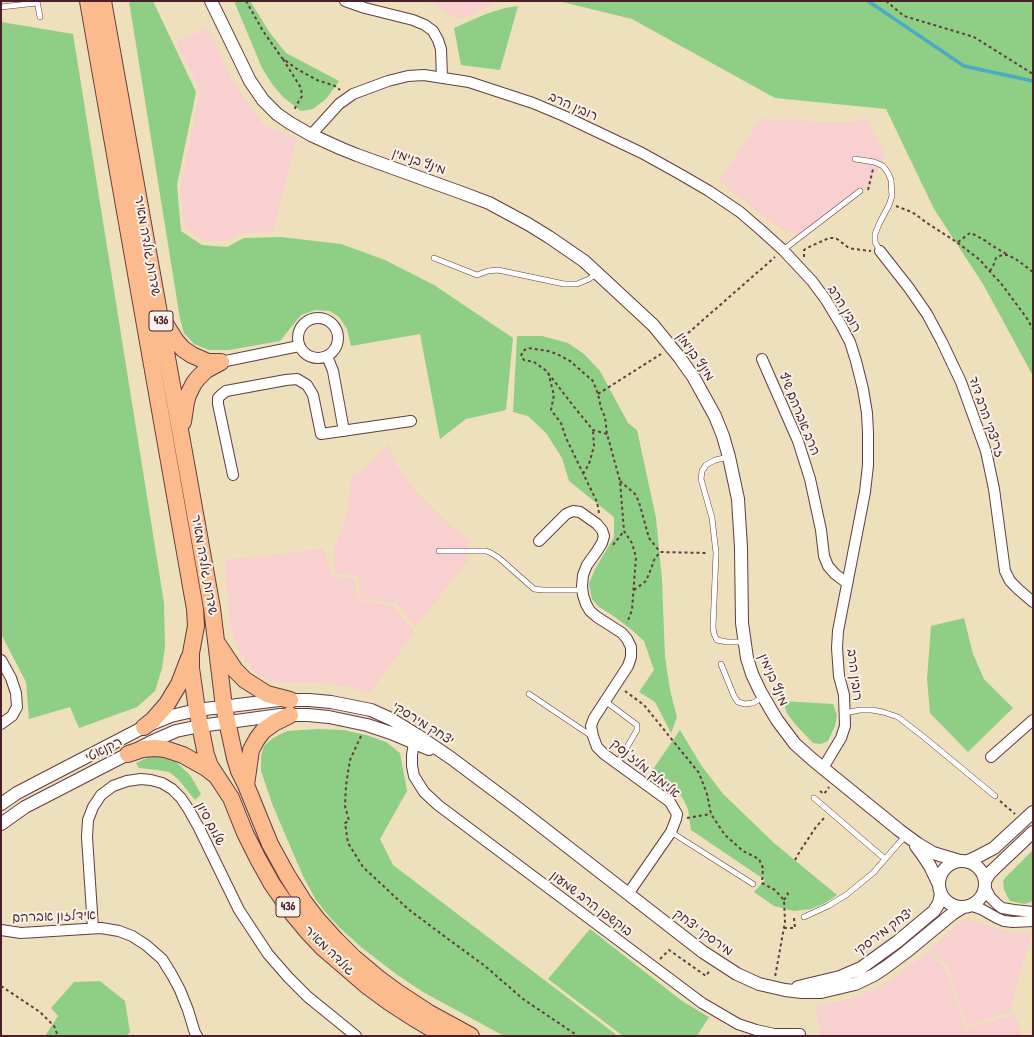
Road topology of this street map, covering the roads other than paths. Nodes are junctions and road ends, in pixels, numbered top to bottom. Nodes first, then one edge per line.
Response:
1 (88, 1) edge
2 (103, 1) edge
3 (211, 1) edge
4 (221, 1) edge
5 (344, 1) edge
6 (37, 2) edge
7 (357, 3) edge
8 (1, 6) edge
9 (40, 18) dead end
10 (242, 65) junction
11 (442, 78) junction
12 (311, 135) junction
13 (855, 159) dead end
14 (860, 191) dead end
15 (783, 250) junction
16 (880, 251) joint
17 (434, 258) dead end
18 (597, 273) junction
19 (159, 310) junction
20 (299, 346) junction
21 (327, 356) junction
22 (762, 359) dead end
23 (221, 362) junction
24 (410, 421) dead end
25 (344, 431) junction
26 (181, 434) junction
27 (729, 457) junction
28 (233, 475) dead end
29 (539, 541) dead end
30 (438, 551) dead end
31 (847, 583) junction
32 (583, 590) junction
33 (1033, 602) edge
34 (216, 642) junction
35 (744, 642) junction
36 (191, 653) junction
37 (1, 660) edge
38 (721, 664) dead end
39 (529, 694) dead end
40 (763, 697) junction
41 (605, 701) junction
42 (290, 708) junction
43 (197, 710) junction
44 (845, 713) junction
45 (225, 714) junction
46 (1033, 720) edge
47 (1, 724) edge
48 (200, 726) junction
49 (144, 727) junction
50 (594, 738) junction
51 (414, 743) junction
52 (128, 754) junction
53 (991, 756) dead end
54 (451, 758) junction
55 (617, 764) junction
56 (823, 768) junction
57 (216, 776) junction
58 (246, 785) junction
59 (995, 796) road end
60 (814, 798) dead end
61 (1, 804) edge
62 (1033, 812) edge
63 (1, 824) edge
64 (671, 832) junction
65 (1033, 832) edge
66 (906, 835) junction
67 (886, 859) junction
68 (964, 861) junction
69 (753, 884) dead end
70 (985, 884) junction
71 (940, 889) junction
72 (628, 894) junction
73 (967, 906) junction
74 (1033, 912) edge
75 (804, 917) dead end
76 (1033, 921) edge
77 (93, 928) junction
78 (1, 930) edge
79 (779, 989) junction
80 (800, 1034) dead end
81 (194, 1035) edge
82 (356, 1036) edge
83 (444, 1036) edge
84 (471, 1036) edge

1 - 36 main road, שדרות גולדה מאיר / 436
2 - 19 main road, שדרות גולדה מאיר / 436
3 - 10 street
4 - 10 street
5 - 7 street
6 - 8 lane
6 - 9 lane
7 - 11 street
10 - 12 street, מינץ בנימין
11 - 12 street, רובין הרב
11 - 15 street, רובין הרב
12 - 18 street, מינץ בנימין
13 - 16 lane
14 - 15 lane
15 - 31 street, רובין הרב
16 - 33 street, זריצקי הרב דוד
17 - 18 lane
18 - 27 street, מינץ בנימין
19 - 23 main road
19 - 26 main road, שדרות גולדה מאיר / 436
20 - 21 street
20 - 21 street
20 - 23 street
21 - 25 street
22 - 31 street, הרב אברהם שיף
23 - 26 main road
24 - 25 street
25 - 28 street
26 - 34 main road, שדרות גולדה מאיר / 436
27 - 35 street, מינץ בנימין
27 - 35 lane
29 - 32 street, אלימלך מליז'נסק
30 - 32 lane
31 - 44 street, רובין הרב
32 - 41 street, אלימלך מליז'נסק
34 - 42 main road
34 - 45 main road, שדרות גולדה מאיר / 436
35 - 40 street, מינץ בנימין
36 - 43 main road, שדרות גולדה מאיר / 436
36 - 49 main road
37 - 47 street
38 - 40 lane
39 - 50 lane
40 - 56 street, מינץ בנימין
41 - 50 street, אלימלך מליז'נסק
41 - 55 lane
42 - 45 street, יצחק מירסקי
42 - 51 street, יצחק מירסקי
42 - 54 street, יצחק מירסקי
42 - 58 main road
43 - 45 street, רקנאטי
43 - 48 main road, שדרות גולדה מאיר / 436
43 - 49 street, רקנאטי
44 - 56 street, רובין הרב
44 - 59 lane
45 - 48 street, רקנאטי
45 - 58 main road, שדרות גולדה מאיר / 436
46 - 53 street
48 - 52 street, רקנאטי
48 - 57 main road, גולדה מאיר / 436
49 - 61 street, רקנאטי
50 - 55 street, אלימלך מליז'נסק
51 - 54 street, יצחק מירסקי
51 - 80 street, בוקשפן הרב שמעון
52 - 57 main road
52 - 63 street, רקנאטי
54 - 72 street, מירסקי יצחק
55 - 64 street, אלימלך מליז'נסק
56 - 66 street, מינץ בנימין
57 - 83 main road, גולדה מאיר / 436
58 - 84 main road, שדרות גולדה מאיר / 436
60 - 67 lane
62 - 68 street
64 - 69 lane
64 - 72 street, אלימלך מליז'נסק
65 - 70 street
66 - 67 lane
66 - 68 street
66 - 71 street
67 - 75 lane
68 - 70 street
68 - 71 street
70 - 73 street
70 - 74 street
71 - 73 street
71 - 79 street, יצחק מירסקי
72 - 79 street, מירסקי יצחק
73 - 76 street
73 - 79 street, מירסקי יצחק
77 - 78 street, אידלזון אברהם
77 - 81 street, אידלזון אברהם
77 - 82 street, שלום סיון

